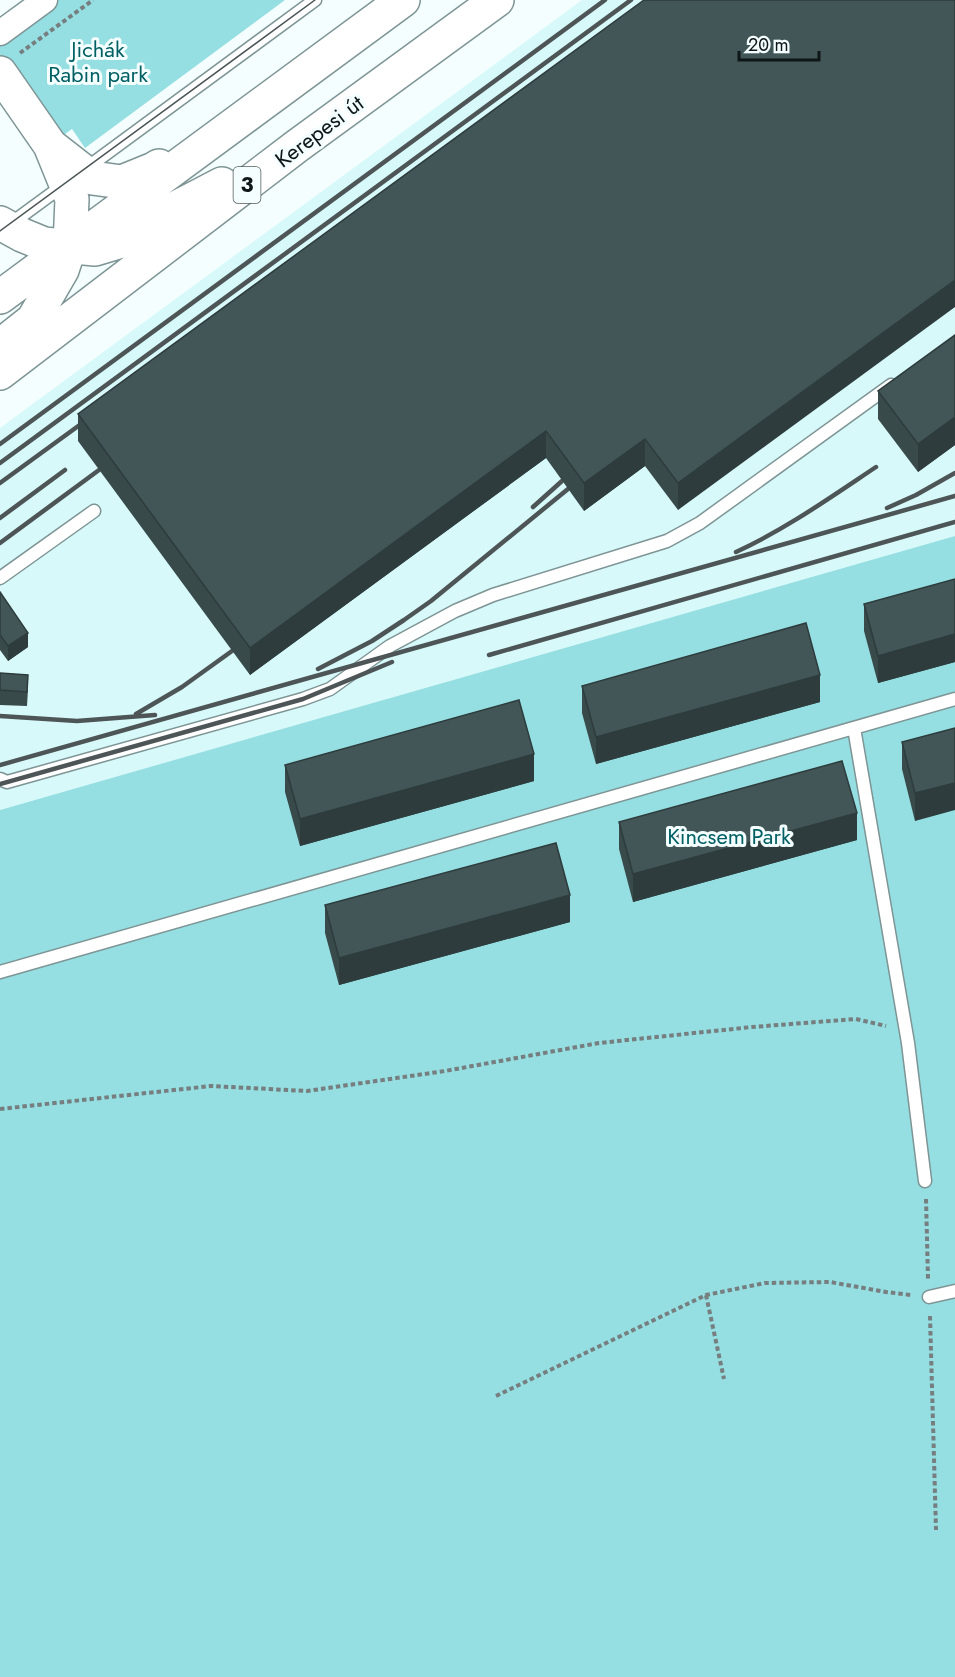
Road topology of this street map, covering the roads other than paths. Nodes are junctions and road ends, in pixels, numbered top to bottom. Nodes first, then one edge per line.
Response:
1 (45, 0) edge
2 (315, 0) edge
3 (403, 0) edge
4 (497, 0) edge
5 (0, 33) edge
6 (9, 64) edge
7 (297, 146) junction
8 (195, 152) junction
9 (74, 177) junction
10 (2, 227) edge
11 (70, 246) junction
12 (0, 297) edge
13 (0, 345) edge
14 (0, 373) edge
15 (898, 380) edge
16 (94, 511) dead end
17 (0, 578) edge
18 (955, 699) edge
19 (854, 728) junction
20 (0, 779) edge
21 (0, 972) edge
22 (926, 1181) road end
23 (955, 1291) edge
24 (928, 1297) road end

1 - 5 street
2 - 9 lane
3 - 8 main road
4 - 7 main road, Kerepesi út / 3
6 - 9 main road
7 - 11 main road
7 - 14 main road, Kerepesi út / 3
8 - 9 main road
8 - 11 main road
9 - 10 lane
9 - 11 main road
10 - 11 main road
11 - 12 main road
11 - 13 main road
15 - 20 lane
16 - 17 lane
18 - 19 lane
19 - 21 lane
19 - 22 lane
23 - 24 lane

